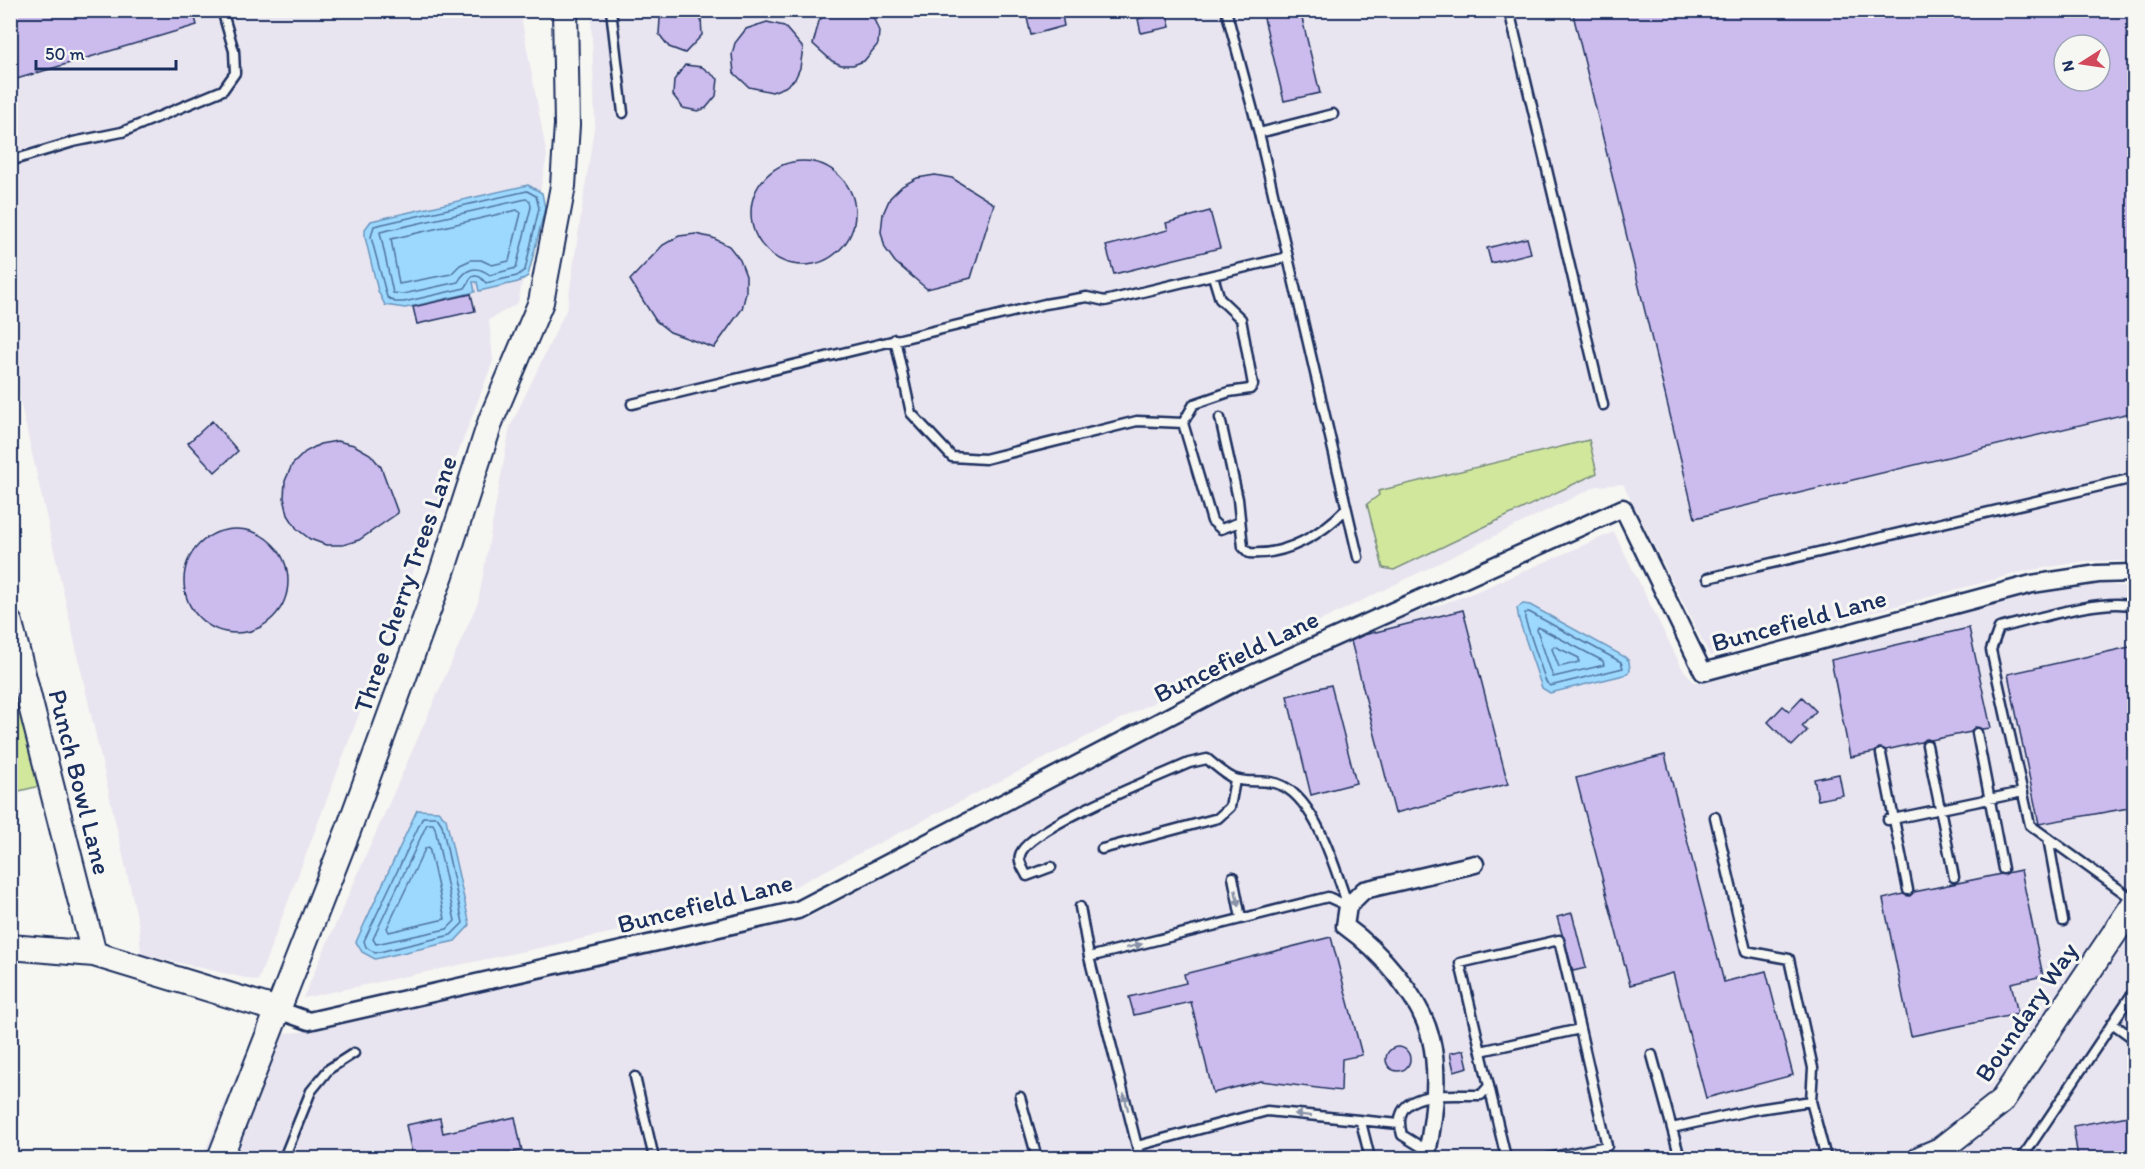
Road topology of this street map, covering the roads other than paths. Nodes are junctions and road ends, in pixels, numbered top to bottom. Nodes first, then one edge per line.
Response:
1 (222, 10) edge
2 (566, 10) edge
3 (611, 10) edge
4 (1226, 10) edge
5 (1509, 10) edge
6 (623, 113) dead end
7 (1333, 114) dead end
8 (1259, 133) junction
9 (10, 161) edge
10 (1288, 257) junction
11 (1213, 276) junction
12 (895, 339) junction
13 (632, 404) dead end
14 (1603, 405) dead end
15 (1220, 418) dead end
16 (1183, 423) junction
17 (2134, 478) edge
18 (1346, 508) junction
19 (1240, 522) junction
20 (1358, 557) dead end
21 (2134, 573) edge
22 (1708, 578) dead end
23 (2134, 606) edge
24 (10, 623) edge
25 (1977, 733) dead end
26 (1927, 745) dead end
27 (1881, 754) dead end
28 (1235, 780) junction
29 (2023, 792) junction
30 (1990, 799) junction
31 (1940, 809) junction
32 (1715, 817) dead end
33 (1891, 819) junction
34 (2048, 838) junction
35 (1102, 849) dead end
36 (1474, 864) dead end
37 (1051, 867) dead end
38 (2003, 869) dead end
39 (1233, 877) dead end
40 (1954, 877) dead end
41 (1908, 890) dead end
42 (2134, 902) edge
43 (1348, 906) junction
44 (1080, 907) dead end
45 (1241, 918) junction
46 (2063, 921) dead end
47 (10, 948) edge
48 (94, 954) junction
49 (1089, 957) junction
50 (2134, 991) edge
51 (278, 1010) junction
52 (2112, 1023) junction
53 (1580, 1029) junction
54 (2134, 1040) edge
55 (1481, 1051) junction
56 (354, 1053) dead end
57 (1652, 1055) dead end
58 (635, 1077) dead end
59 (1489, 1086) junction
60 (1435, 1096) junction
61 (1020, 1097) dead end
62 (1811, 1101) junction
63 (1361, 1122) junction
64 (1399, 1124) junction
65 (1672, 1128) junction
66 (1137, 1146) junction
67 (1427, 1155) edge
68 (219, 1158) edge
69 (284, 1158) edge
70 (654, 1158) edge
71 (1037, 1158) edge
72 (1140, 1158) edge
73 (1370, 1158) edge
74 (1506, 1158) edge
75 (1548, 1158) edge
76 (1680, 1158) edge
77 (1826, 1158) edge
78 (1921, 1158) edge
79 (2022, 1158) edge

1 - 9 lane
2 - 51 street, Three Cherry Trees Lane
3 - 6 lane
4 - 8 lane
5 - 14 lane
7 - 8 lane
8 - 10 lane
10 - 11 lane
10 - 18 lane
11 - 12 lane
11 - 16 lane
12 - 13 lane
12 - 16 lane
15 - 19 lane
16 - 19 lane
17 - 22 lane
18 - 19 lane
18 - 20 lane
21 - 51 street, Buncefield Lane
23 - 29 lane
24 - 48 street, Punch Bowl Lane
25 - 30 lane
26 - 31 lane
27 - 33 lane
28 - 35 lane
28 - 37 lane
28 - 43 lane
29 - 30 lane
29 - 34 lane
30 - 31 lane
30 - 38 lane
31 - 33 lane
31 - 40 lane
32 - 62 lane
33 - 41 lane
34 - 42 lane
34 - 46 lane
36 - 43 street
39 -> 45 lane
42 - 78 street, Boundary Way
43 - 45 lane
43 - 60 street
44 - 49 lane
49 -> 45 lane
47 - 48 street
48 - 51 street
66 -> 49 lane
50 - 52 lane
51 - 68 street, Three Cherry Trees Lane
52 - 54 lane
52 - 79 lane
53 - 55 lane
53 - 55 lane
53 - 75 lane
55 - 59 lane
56 - 69 lane
57 - 65 lane
58 - 70 lane
59 - 60 lane
59 - 74 lane
60 - 64 lane
60 - 67 street
61 - 71 lane
62 - 65 lane
62 - 77 lane
63 - 64 lane
63 -> 66 lane
63 - 73 lane
64 - 67 lane
65 - 76 lane
66 - 72 lane

